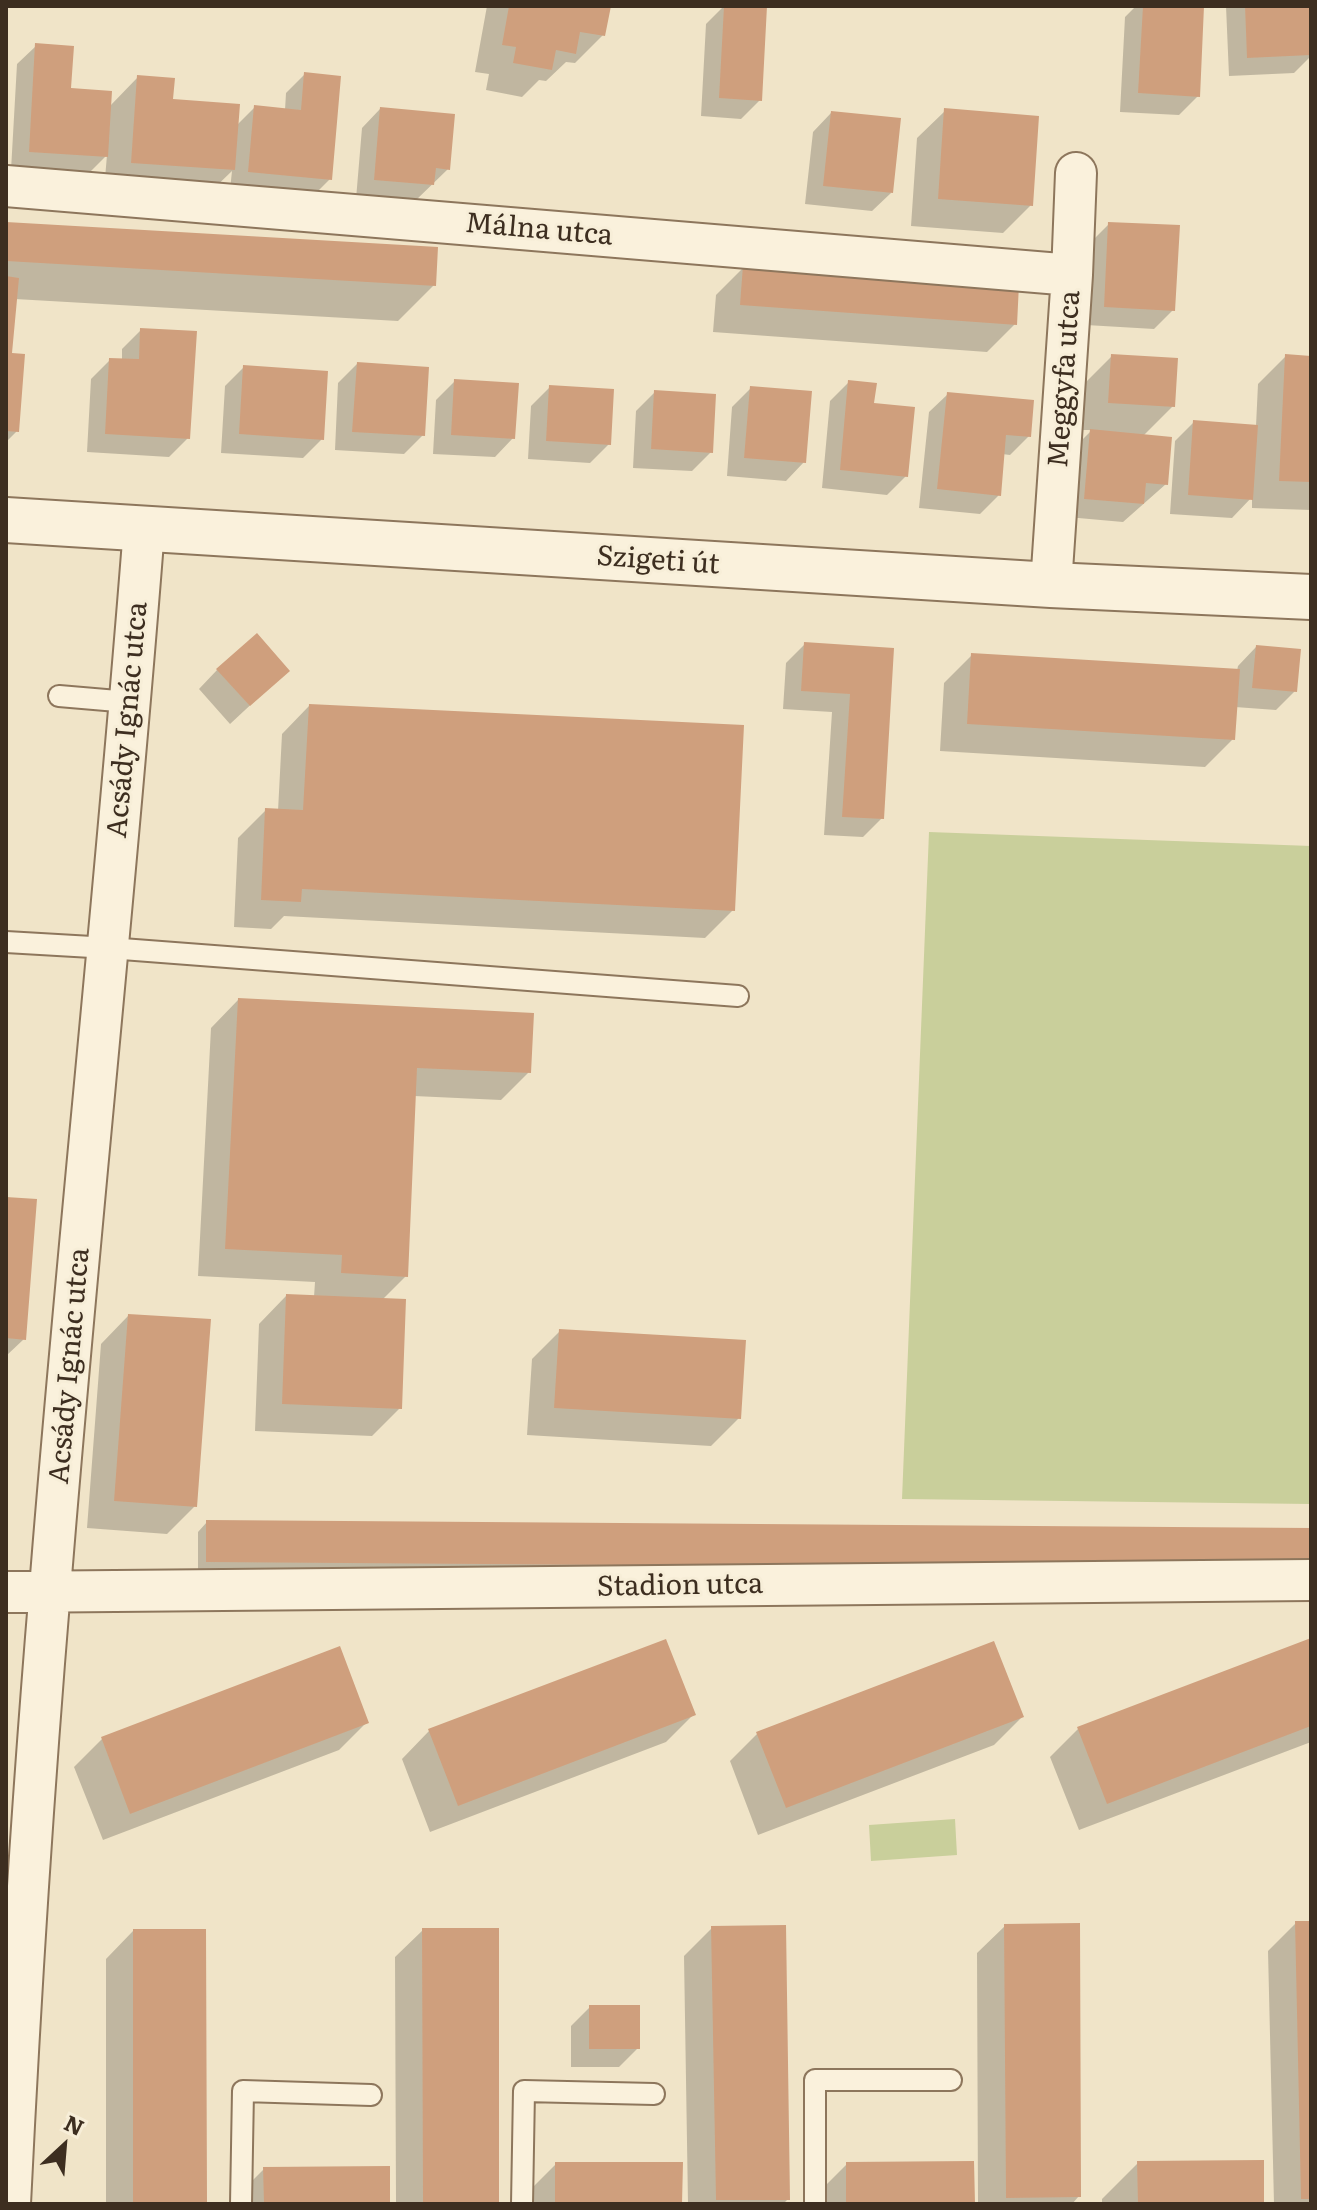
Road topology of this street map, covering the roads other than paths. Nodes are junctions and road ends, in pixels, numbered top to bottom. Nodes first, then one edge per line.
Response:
1 (1076, 173) dead end
2 (6, 186) edge
3 (1072, 275) junction
4 (6, 520) edge
5 (144, 528) junction
6 (1051, 585) junction
7 (1311, 597) edge
8 (59, 696) dead end
9 (129, 702) junction
10 (6, 942) edge
11 (109, 948) junction
12 (738, 996) dead end
13 (1311, 1580) edge
14 (6, 1592) edge
15 (49, 1592) junction
16 (12, 2044) edge
17 (951, 2080) dead end
18 (654, 2094) dead end
19 (371, 2095) dead end
20 (10, 2204) edge
21 (241, 2204) edge
22 (522, 2204) edge
23 (815, 2204) edge

1 - 3 street, Meggyfa utca
2 - 3 street, Málna utca
3 - 6 street, Meggyfa utca
4 - 5 street, Szigeti út
5 - 6 street, Szigeti út
5 - 9 street, Acsády Ignác utca
6 - 7 street, Szigeti út
8 - 9 lane
9 - 11 street, Acsády Ignác utca
10 - 11 lane
11 - 12 lane
11 - 15 street, Acsády Ignác utca
13 - 15 street, Stadion utca
14 - 15 street, Stadion utca
15 - 16 street, Acsády Ignác utca
16 - 20 street, Acsády Ignác utca
17 - 23 lane
18 - 22 lane
19 - 21 lane

